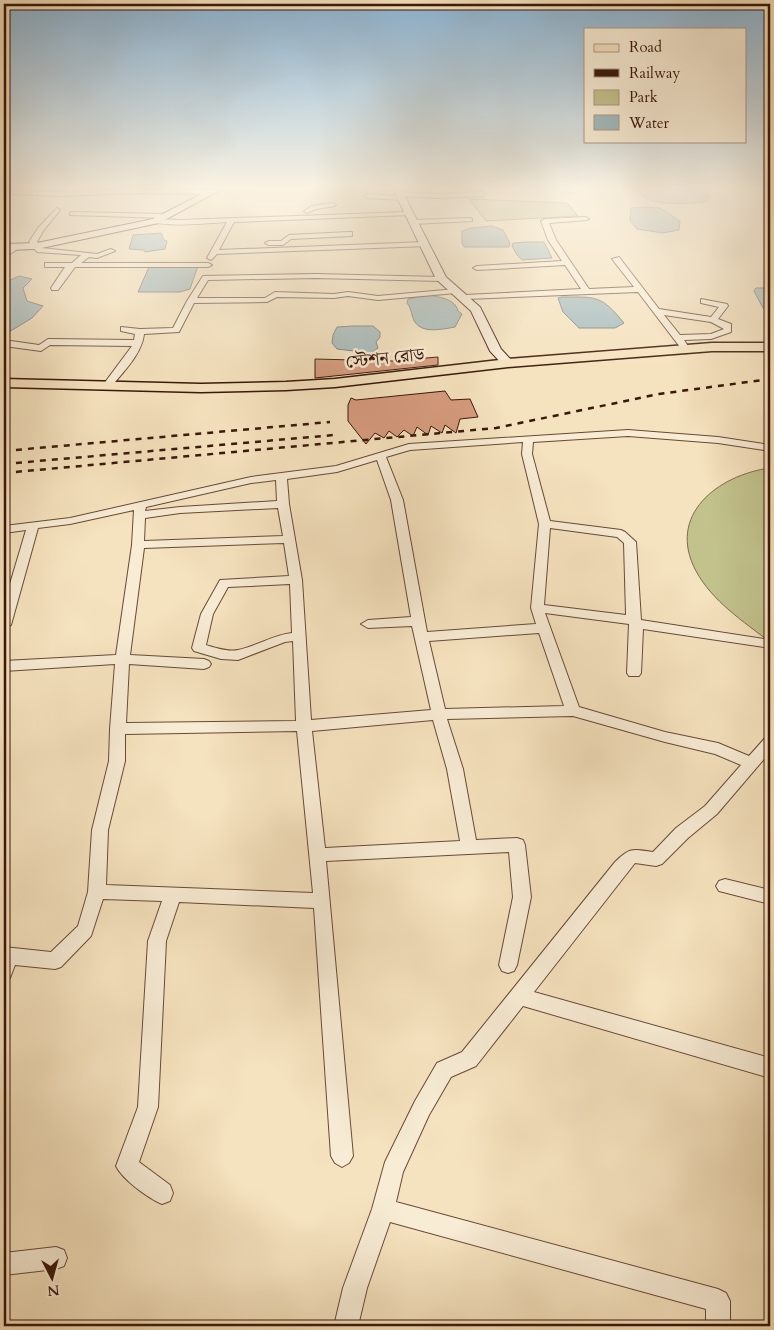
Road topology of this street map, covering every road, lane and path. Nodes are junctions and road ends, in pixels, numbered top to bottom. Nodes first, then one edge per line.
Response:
1 (64, 251) edge
2 (111, 251) dead end
3 (240, 251) edge
4 (428, 251) edge
5 (559, 251) edge
6 (215, 252) joint
7 (88, 254) junction
8 (616, 259) dead end
9 (566, 263) junction
10 (48, 265) dead end
11 (73, 265) junction
12 (208, 266) junction
13 (477, 268) dead end
14 (206, 278) junction
15 (441, 279) junction
16 (232, 284) junction
17 (55, 288) dead end
18 (640, 289) junction
19 (587, 292) junction
20 (460, 294) junction
21 (227, 300) junction
22 (191, 301) junction
23 (704, 301) dead end
24 (658, 310) junction
25 (713, 320) junction
26 (124, 329) dead end
27 (140, 332) junction
28 (4, 343) edge
29 (138, 343) junction
30 (682, 344) junction
31 (770, 347) edge
32 (770, 353) edge
33 (508, 363) junction
34 (4, 383) edge
35 (108, 385) junction
36 (4, 388) edge
37 (528, 438) junction
38 (770, 448) edge
39 (380, 455) junction
40 (281, 477) junction
41 (283, 504) junction
42 (140, 511) junction
43 (545, 524) junction
44 (33, 526) junction
45 (4, 529) edge
46 (290, 539) junction
47 (138, 545) junction
48 (296, 580) junction
49 (537, 608) junction
50 (418, 621) junction
51 (635, 622) junction
52 (368, 624) dead end
53 (4, 626) edge
54 (545, 628) junction
55 (300, 636) junction
56 (421, 637) junction
57 (770, 644) edge
58 (123, 659) junction
59 (204, 664) dead end
60 (4, 666) edge
61 (634, 673) dead end
62 (573, 711) junction
63 (440, 714) junction
64 (304, 726) junction
65 (117, 729) junction
66 (770, 742) edge
67 (752, 764) junction
68 (469, 848) junction
69 (318, 855) junction
70 (725, 886) dead end
71 (97, 892) junction
72 (173, 894) junction
73 (770, 898) edge
74 (322, 901) junction
75 (5, 961) edge
76 (508, 965) dead end
77 (518, 996) junction
78 (770, 1068) edge
79 (342, 1156) dead end
80 (162, 1194) dead end
81 (382, 1209) junction
82 (56, 1258) dead end
83 (4, 1264) edge
84 (346, 1326) edge
85 (718, 1326) edge

1 - 7 street
2 - 7 street
3 - 6 street
4 - 15 main road
5 - 9 street
6 - 12 street
7 - 11 street
8 - 18 street
9 - 13 street
9 - 19 street
10 - 11 street
11 - 12 street
11 - 17 street
12 - 14 street
14 - 16 street
14 - 22 street
15 - 16 street
15 - 20 main road
16 - 21 street
18 - 19 street
18 - 24 street
19 - 20 street
20 - 21 street
20 - 33 main road
21 - 22 street
22 - 27 street
23 - 25 street
24 - 25 street
24 - 30 street
25 - 30 street
26 - 27 street
27 - 29 street
28 - 29 street
29 - 35 street
30 - 31 main road, স্টেশন রোড
30 - 33 main road, স্টেশন রোড
32 - 36 main road, স্টেশন রোড
33 - 35 main road, স্টেশন রোড
34 - 35 main road, স্টেশন রোড
37 - 38 street
37 - 39 street
37 - 43 street
39 - 40 street
39 - 50 street
40 - 41 street
40 - 42 street
41 - 42 street
41 - 46 street
42 - 44 street
42 - 47 street
43 - 49 street
43 - 51 street
44 - 45 street
44 - 53 street
46 - 47 street
46 - 48 street
47 - 58 street
48 - 55 street
48 - 55 street
49 - 51 street
49 - 54 street
50 - 52 street
50 - 56 street
51 - 57 street
51 - 61 street
54 - 56 street
54 - 62 street
55 - 64 street
56 - 63 street
58 - 59 street
58 - 60 street
58 - 65 street
62 - 63 street
62 - 67 street
63 - 64 street
63 - 68 street
64 - 65 street
64 - 69 street
65 - 71 street
66 - 67 street
67 - 77 street
68 - 69 street
68 - 76 street
69 - 74 street
70 - 73 street
71 - 72 street
71 - 75 street
72 - 74 street
72 - 80 street
74 - 79 street
77 - 78 street
77 - 81 street
81 - 84 street
81 - 85 street
82 - 83 street

